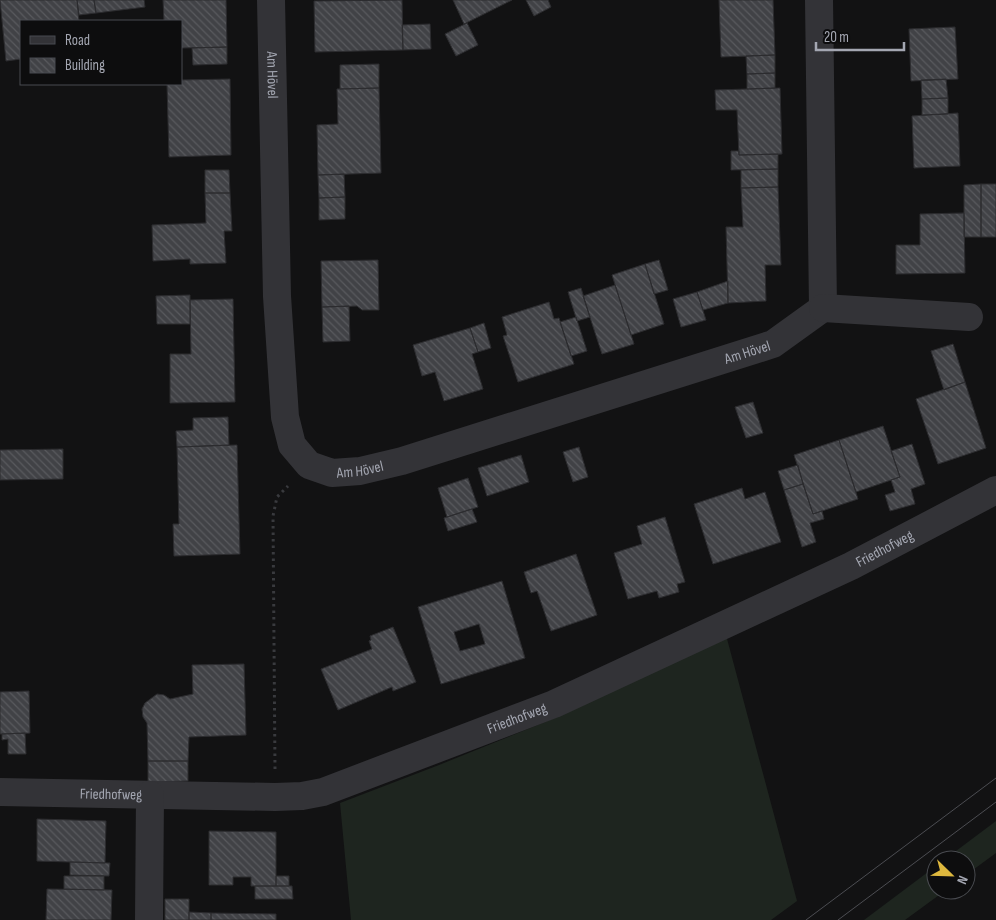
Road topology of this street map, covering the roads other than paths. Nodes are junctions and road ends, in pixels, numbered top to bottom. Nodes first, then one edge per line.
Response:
1 (271, 0) edge
2 (819, 0) edge
3 (823, 308) junction
4 (970, 316) dead end
5 (996, 490) edge
6 (0, 792) edge
7 (150, 795) junction
8 (149, 920) edge

1 - 3 street, Am Hövel
2 - 3 street
3 - 4 street
5 - 7 street, Friedhofweg
6 - 7 street, Friedhofweg
7 - 8 street

